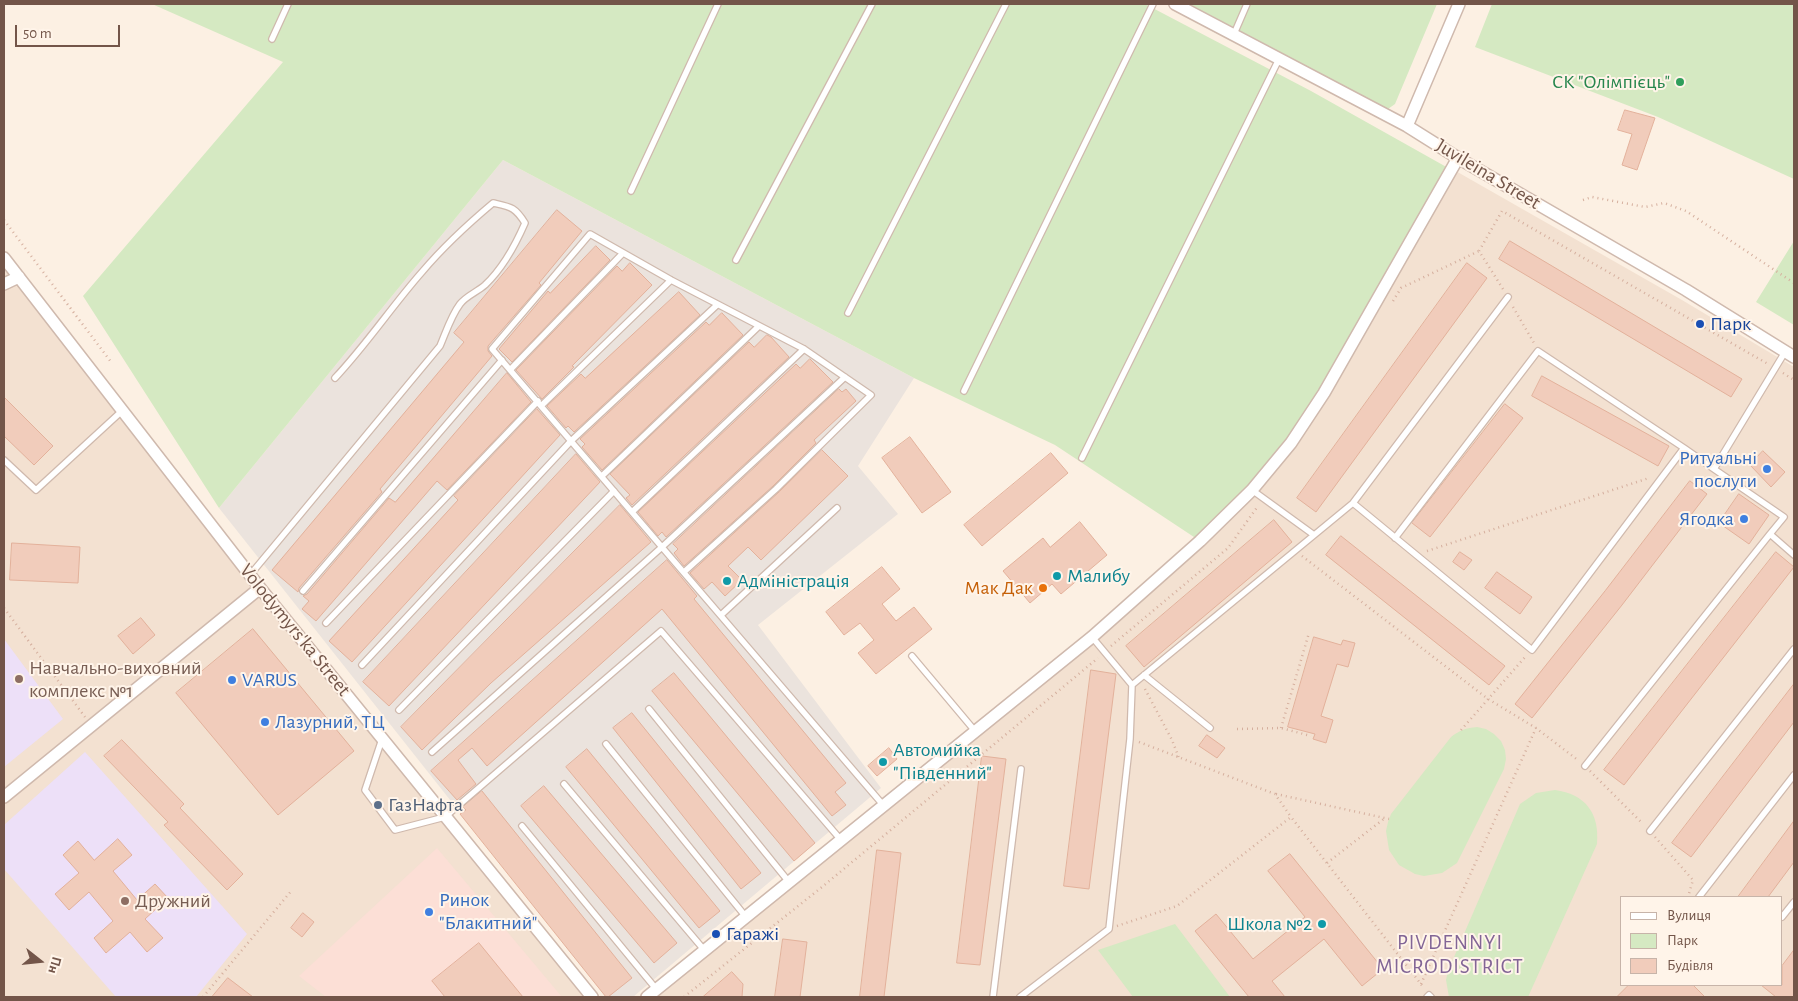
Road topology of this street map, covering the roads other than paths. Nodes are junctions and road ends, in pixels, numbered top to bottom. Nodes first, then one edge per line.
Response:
1 (288, 4) edge
2 (718, 4) edge
3 (872, 4) edge
4 (1006, 4) edge
5 (1153, 4) edge
6 (1175, 4) edge
7 (1247, 4) edge
8 (1459, 4) edge
9 (1234, 34) junction
10 (272, 39) dead end
11 (1279, 58) junction
12 (1408, 126) junction
13 (1458, 158) junction
14 (631, 191) dead end
15 (622, 253) junction
16 (4, 258) edge
17 (736, 260) dead end
18 (19, 277) junction
19 (670, 280) junction
20 (4, 284) edge
21 (1508, 297) road end
22 (717, 305) junction
23 (848, 313) dead end
24 (759, 326) junction
25 (804, 349) junction
26 (1790, 355) edge
27 (502, 360) junction
28 (510, 370) junction
29 (845, 377) junction
30 (335, 378) dead end
31 (964, 391) dead end
32 (539, 404) junction
33 (122, 410) junction
34 (572, 441) junction
35 (1684, 448) junction
36 (1082, 458) dead end
37 (4, 460) edge
38 (1714, 469) junction
39 (602, 476) junction
40 (1252, 490) junction
41 (614, 491) junction
42 (1353, 503) junction
43 (837, 508) dead end
44 (632, 512) junction
45 (1770, 534) junction
46 (1314, 536) junction
47 (1395, 538) junction
48 (662, 547) junction
49 (1794, 555) edge
50 (684, 572) junction
51 (250, 575) junction
52 (260, 588) junction
53 (303, 591) dead end
54 (720, 615) junction
55 (326, 623) dead end
56 (1092, 637) junction
57 (1794, 649) edge
58 (912, 656) dead end
59 (362, 665) dead end
60 (1142, 677) junction
61 (1132, 685) junction
62 (649, 709) dead end
63 (399, 710) dead end
64 (1210, 728) dead end
65 (975, 731) junction
66 (382, 739) junction
67 (606, 744) dead end
68 (432, 752) dead end
69 (1585, 766) road end
70 (1022, 769) dead end
71 (1794, 776) edge
72 (564, 784) dead end
73 (4, 797) edge
74 (884, 806) junction
75 (445, 817) junction
76 (522, 826) dead end
77 (1650, 831) dead end
78 (840, 840) junction
79 (789, 882) junction
80 (1700, 896) edge
81 (1794, 902) edge
82 (1783, 916) edge
83 (746, 917) junction
84 (705, 951) junction
85 (657, 990) junction
86 (592, 997) edge
87 (647, 997) edge
88 (993, 997) edge
89 (1020, 997) edge

1 - 10 lane
2 - 14 lane
3 - 17 lane
4 - 23 lane
5 - 31 lane
6 - 9 street, Juvileina Street
7 - 9 lane
8 - 12 street
9 - 11 street, Juvileina Street
11 - 12 street, Juvileina Street
11 - 36 lane
12 - 13 street, Juvileina Street
13 - 26 street, Juvileina Street
13 - 40 street
15 - 19 lane
15 - 27 lane
15 - 28 lane
16 - 18 street, Volodymyrs'ka Street
18 - 20 street
18 - 33 street, Volodymyrs'ka Street
19 - 22 lane
19 - 32 lane
21 - 42 lane
22 - 24 lane
22 - 34 lane
24 - 25 lane
24 - 39 lane
25 - 29 lane
25 - 44 lane
26 - 38 lane
27 - 28 lane
27 - 53 lane
28 - 32 lane
29 - 48 lane
29 - 50 lane
30 - 51 lane
32 - 34 lane
32 - 55 lane
33 - 37 lane
33 - 51 street, Volodymyrs'ka Street
34 - 39 lane
34 - 59 lane
35 - 38 lane
35 - 47 lane
35 - 47 lane
38 - 45 lane
39 - 41 lane
40 - 46 lane
40 - 56 street
41 - 44 lane
41 - 63 lane
42 - 46 lane
42 - 47 lane
43 - 54 lane
44 - 48 lane
45 - 49 lane
45 - 69 lane
46 - 60 lane
48 - 50 lane
48 - 68 lane
50 - 54 lane
51 - 52 street, Volodymyrs'ka Street
52 - 66 street, Volodymyrs'ka Street
52 - 73 street
54 - 74 lane
56 - 61 lane
56 - 65 street
57 - 77 lane
58 - 65 lane
60 - 61 lane
60 - 64 lane
61 - 89 lane
62 - 79 lane
65 - 74 street
66 - 75 street, Volodymyrs'ka Street
66 - 75 lane
67 - 83 lane
70 - 88 lane
71 - 80 lane
72 - 84 lane
74 - 78 street
75 - 78 lane
75 - 86 street, Volodymyrs'ka Street
76 - 85 lane
78 - 79 street
79 - 83 street
81 - 82 lane
83 - 84 street
84 - 85 street
85 - 87 street

